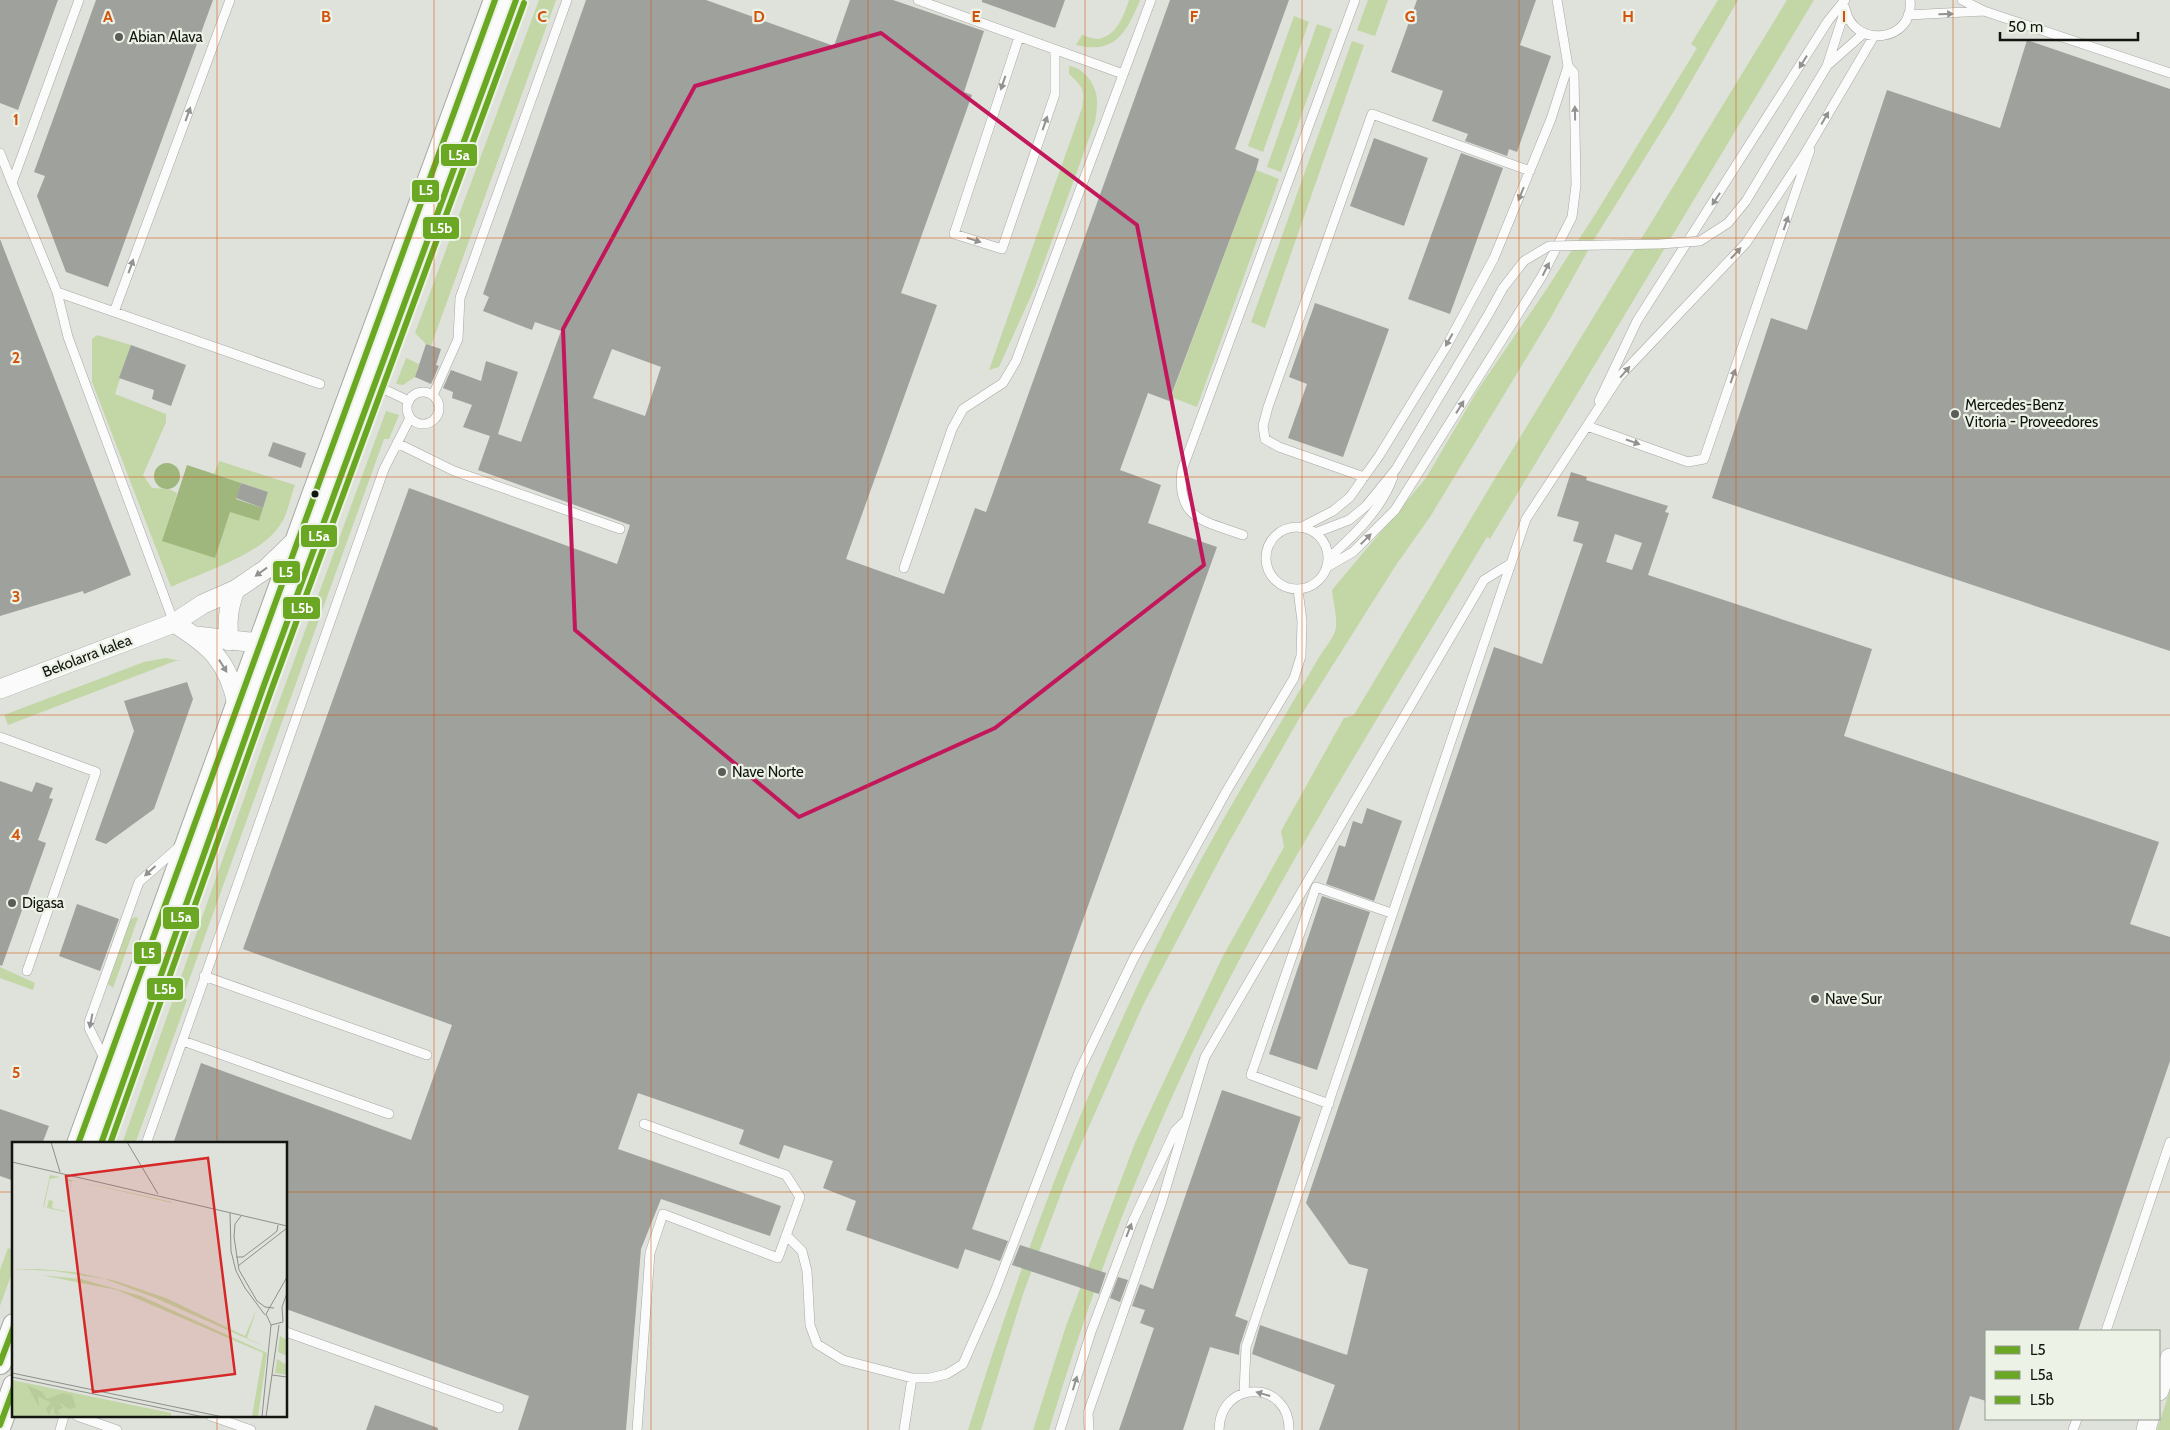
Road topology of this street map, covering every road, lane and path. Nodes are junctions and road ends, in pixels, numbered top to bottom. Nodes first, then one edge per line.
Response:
1 (79, 0) edge
2 (230, 0) edge
3 (495, 0) edge
4 (516, 0) edge
5 (567, 0) edge
6 (918, 0) edge
7 (1151, 0) edge
8 (1356, 0) edge
9 (1557, 0) edge
10 (1910, 0) edge
11 (1962, 0) edge
12 (1845, 3) edge
13 (1984, 11) junction
14 (1908, 15) junction
15 (1864, 33) junction
16 (1874, 36) junction
17 (1019, 37) junction
18 (1055, 50) junction
19 (1568, 66) junction
20 (1827, 66) junction
21 (2170, 73) edge
22 (1123, 74) junction
23 (1812, 141) junction
24 (0, 153) edge
25 (1530, 170) junction
26 (12, 183) junction
27 (57, 292) junction
28 (114, 312) junction
29 (320, 384) dead end
30 (375, 386) junction
31 (433, 395) junction
32 (409, 401) junction
33 (410, 418) junction
34 (1587, 426) junction
35 (397, 443) junction
36 (1396, 470) junction
37 (1364, 477) junction
38 (1300, 528) junction
39 (620, 529) dead end
40 (1315, 533) junction
41 (1243, 535) dead end
42 (297, 540) junction
43 (1328, 562) junction
44 (1510, 564) junction
45 (904, 568) dead end
46 (235, 590) junction
47 (1298, 590) junction
48 (174, 622) junction
49 (195, 636) junction
50 (282, 638) junction
51 (229, 641) junction
52 (260, 642) junction
53 (0, 688) edge
54 (237, 706) junction
55 (0, 737) edge
56 (188, 840) junction
57 (1391, 913) junction
58 (27, 971) dead end
59 (204, 976) junction
60 (183, 1041) junction
61 (427, 1055) dead end
62 (107, 1064) junction
63 (1329, 1104) junction
64 (388, 1114) dead end
65 (1186, 1120) junction
66 (644, 1124) dead end
67 (79, 1142) edge
68 (102, 1142) edge
69 (147, 1142) edge
70 (2170, 1142) edge
71 (786, 1235) junction
72 (12, 1330) edge
73 (2106, 1330) edge
74 (288, 1333) edge
75 (2170, 1358) edge
76 (0, 1361) edge
77 (912, 1378) junction
78 (2160, 1388) edge
79 (12, 1392) edge
80 (1244, 1393) junction
81 (499, 1408) dead end
82 (83, 1418) edge
83 (216, 1418) edge
84 (0, 1425) edge
85 (118, 1430) edge
86 (251, 1430) edge
87 (637, 1430) edge
88 (904, 1430) edge
89 (1060, 1430) edge
90 (1089, 1430) edge
91 (1219, 1430) edge
92 (1289, 1430) edge

1 - 26 lane
28 -> 2 lane
3 - 42 street
4 - 30 street
5 - 31 lane
6 - 17 lane
7 - 22 lane
8 - 41 lane
9 - 19 lane
10 - 14 lane
11 - 13 lane
12 - 15 lane
12 - 20 lane
12 -> 34 lane
14 -> 13 lane
13 - 21 lane
14 - 16 lane
15 - 16 lane
15 - 20 lane
23 -> 16 lane
17 - 18 lane
17 -> 18 lane
18 - 22 lane
19 - 25 lane
43 -> 19 lane
20 - 36 lane, bridge
22 - 45 lane
34 -> 23 lane
34 -> 23 lane
24 - 26 lane
25 -> 37 lane
25 - 37 lane
26 - 27 lane
27 - 28 lane
27 - 48 lane
28 - 29 lane
30 - 32 lane
30 - 50 street
31 - 32 lane
31 - 33 lane
32 - 33 lane
33 - 35 lane
34 - 44 lane
35 - 39 lane
35 - 59 lane
36 - 40 lane
36 - 43 lane
37 - 38 lane
38 - 40 lane
38 - 47 lane
40 - 43 lane
42 -> 46 street, Bekolarra kalea
42 - 52 street
43 - 47 lane
44 - 57 lane
44 - 65 lane
46 - 48 street, Bekolarra kalea
46 - 51 street
47 - 77 lane
48 - 49 street
48 - 53 street, Bekolarra kalea
49 - 51 street
49 -> 54 street
50 - 52 street
50 - 68 street
51 - 52 street
52 - 54 street
54 - 56 street
55 - 58 lane
56 - 62 street
56 -> 62 lane
57 - 63 lane
57 - 63 lane
59 - 60 lane
59 - 61 lane
60 - 64 lane
60 - 69 lane
62 - 67 street
63 - 80 lane
89 -> 65 lane
65 - 90 lane
66 - 71 lane
70 - 73 lane
71 - 77 lane
71 - 87 lane
72 - 76 street
74 - 81 lane
75 - 78 street
77 - 88 lane
79 - 84 street
80 - 91 lane
92 -> 80 lane
82 - 85 lane
83 - 86 lane

